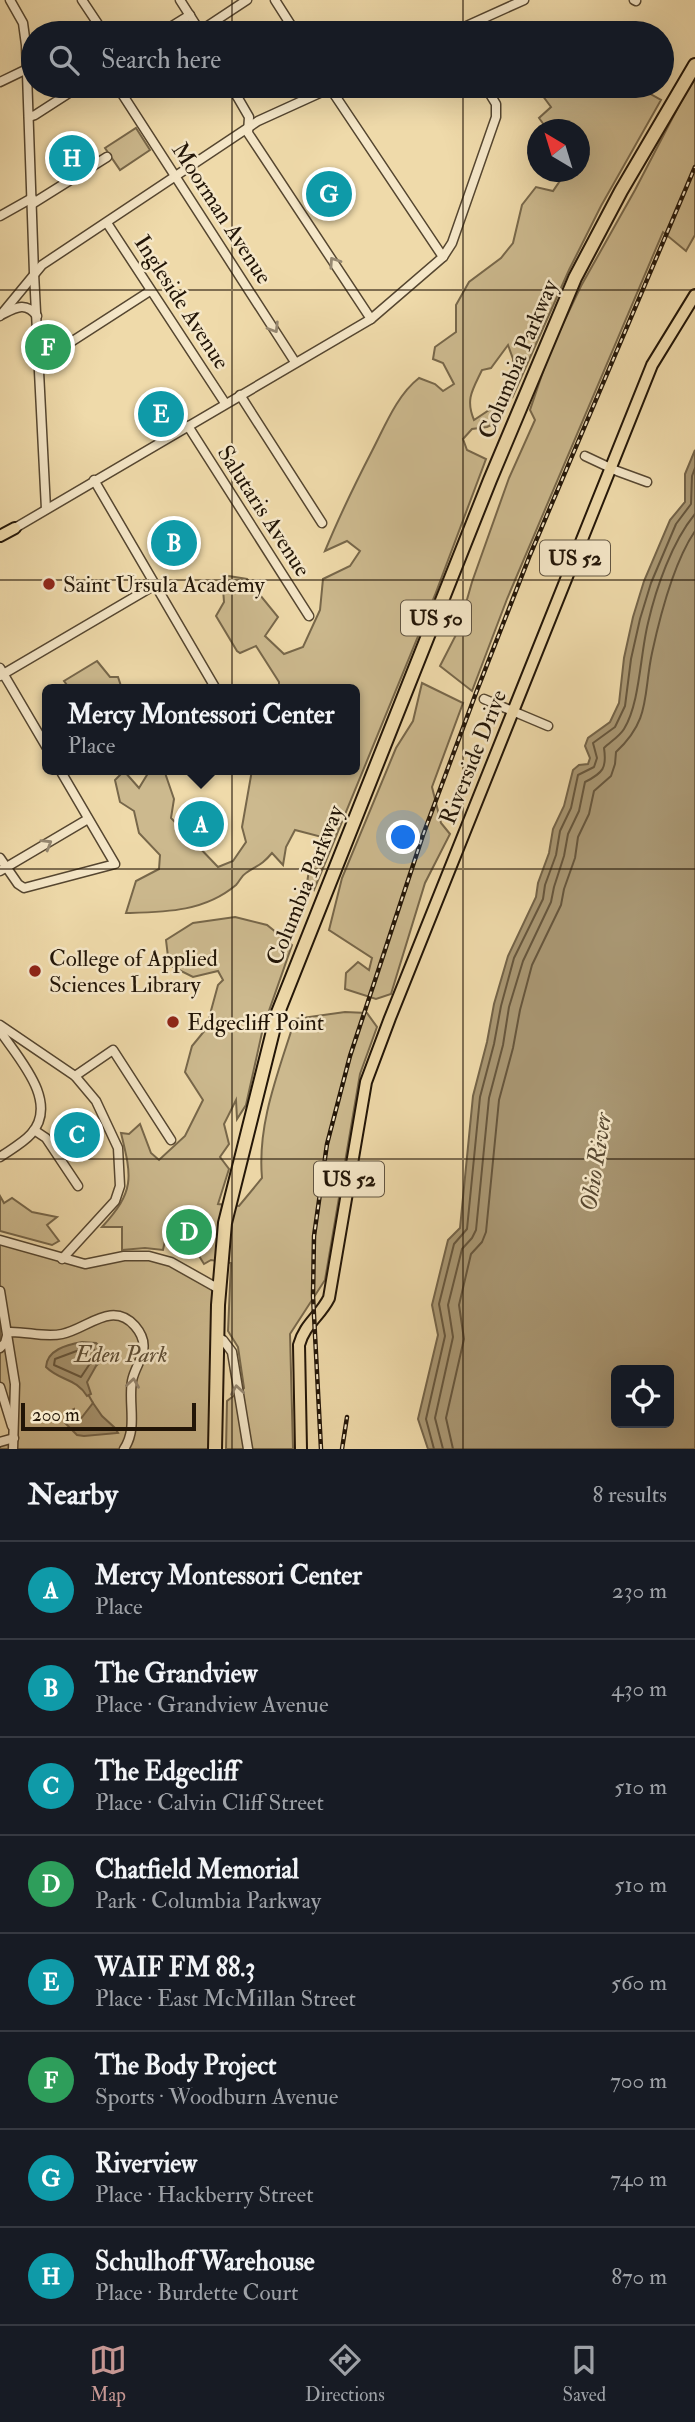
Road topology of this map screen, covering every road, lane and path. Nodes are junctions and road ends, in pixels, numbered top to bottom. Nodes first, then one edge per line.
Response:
1 (10, 0) edge
2 (82, 0) edge
3 (180, 0) edge
4 (247, 0) edge
5 (275, 0) edge
6 (524, 0) edge
7 (190, 15) junction
8 (22, 21) edge
9 (96, 21) edge
10 (180, 21) edge
11 (194, 21) edge
12 (217, 21) edge
13 (288, 21) edge
14 (477, 21) edge
15 (695, 65) edge
16 (21, 72) edge
17 (0, 82) edge
18 (28, 98) edge
19 (62, 98) edge
20 (125, 98) edge
21 (238, 98) edge
22 (309, 98) edge
23 (340, 98) edge
24 (492, 98) edge
25 (29, 117) junction
26 (249, 126) junction
27 (107, 157) dead end
28 (175, 176) junction
29 (32, 201) junction
30 (0, 216) edge
31 (107, 223) junction
32 (443, 257) junction
33 (34, 273) junction
34 (150, 290) junction
35 (695, 295) edge
36 (0, 316) edge
37 (37, 317) junction
38 (371, 319) junction
39 (40, 362) junction
40 (295, 362) junction
41 (240, 395) junction
42 (225, 403) junction
43 (188, 426) junction
44 (585, 456) dead end
45 (612, 467) junction
46 (94, 480) junction
47 (648, 482) dead end
48 (46, 509) junction
49 (322, 523) dead end
50 (15, 528) joint
51 (0, 536) edge
52 (155, 585) junction
53 (309, 616) dead end
54 (1, 672) edge
55 (213, 684) edge
56 (484, 699) dead end
57 (514, 712) junction
58 (548, 726) dead end
59 (42, 740) edge
60 (63, 775) edge
61 (88, 819) junction
62 (0, 858) edge
63 (3, 869) edge
64 (0, 1025) edge
65 (0, 1031) edge
66 (32, 1046) junction
67 (16, 1056) junction
68 (75, 1076) junction
69 (34, 1130) junction
70 (171, 1140) dead end
71 (0, 1157) edge
72 (78, 1185) dead end
73 (0, 1240) edge
74 (62, 1259) junction
75 (219, 1289) junction
76 (0, 1291) edge
77 (8, 1332) junction
78 (217, 1337) junction
79 (0, 1348) edge
80 (0, 1387) edge
81 (14, 1435) junction
82 (0, 1442) edge
83 (13, 1449) edge
84 (124, 1449) edge
85 (215, 1449) edge
86 (248, 1449) edge
87 (301, 1449) edge

1 - 8 street
2 - 9 street
3 - 7 street
4 - 12 street
5 - 13 street
6 - 14 street
7 - 10 street
7 - 11 street
15 - 75 highway, Columbia Parkway / US 50
16 - 17 street
18 - 25 street
19 - 25 street
20 - 28 street, Moorman Avenue
21 - 26 street
22 - 26 street
23 - 32 street
24 - 32 street
25 - 29 street
26 - 28 street
38 -> 26 street
27 - 29 street
28 - 31 street
28 -> 40 street, Moorman Avenue
29 - 30 street
29 - 33 street
31 - 33 street
31 - 34 street, Ingleside Avenue
32 - 38 street
33 - 36 street
33 - 37 street
34 - 39 street
34 - 42 street, Ingleside Avenue
35 - 45 main road, Riverside Drive / US 52
36 - 37 street
37 - 39 street
38 - 40 street
39 - 48 street
40 - 41 street
41 - 42 street
41 - 49 street, Ingleside Avenue
42 - 43 street
43 - 46 street
43 - 53 street, Salutaris Avenue
44 - 45 street
45 - 47 street
45 - 57 main road, Riverside Drive / US 52
46 - 48 street
46 - 52 street
48 - 50 street
50 - 51 main road
52 - 54 street
52 - 55 street
54 - 59 street
56 - 57 street
57 - 58 street
57 - 87 main road, Riverside Drive / US 52
60 - 61 street
63 -> 61 street
61 - 63 street
62 - 63 street
64 - 66 street
65 - 67 street
66 - 67 street
66 - 68 street
67 - 69 street
68 - 70 street
68 - 74 street
69 - 71 street
69 - 72 street
73 - 74 street
74 - 75 street
75 - 78 highway, Columbia Parkway / US 50
76 - 77 street
77 - 79 street
77 - 81 street
84 -> 77 street
78 - 85 highway, Columbia Parkway / US 50
86 -> 78 street
80 - 81 street
81 - 82 street
81 - 83 street

